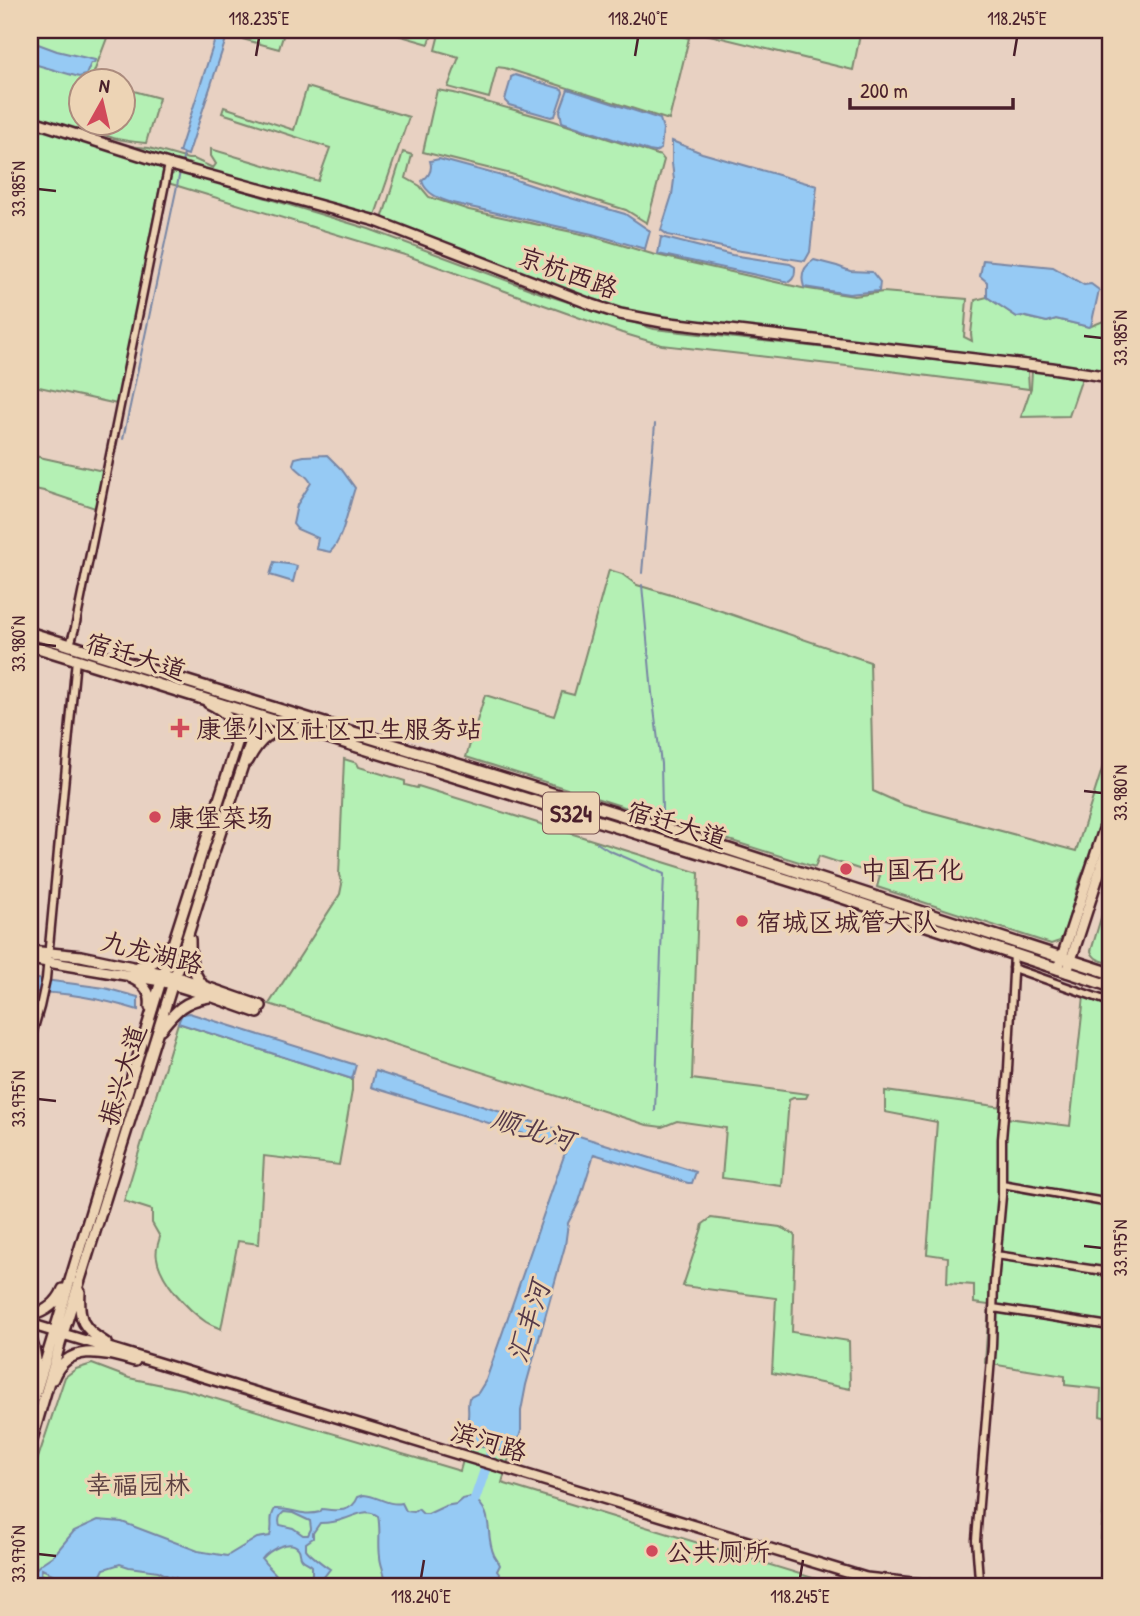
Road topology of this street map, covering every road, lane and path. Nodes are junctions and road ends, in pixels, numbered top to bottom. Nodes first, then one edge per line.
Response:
1 (30, 120) edge
2 (169, 164) junction
3 (1110, 377) edge
4 (30, 633) edge
5 (30, 645) edge
6 (69, 645) junction
7 (76, 659) junction
8 (187, 694) junction
9 (247, 712) junction
10 (258, 716) junction
11 (317, 734) junction
12 (226, 778) junction
13 (236, 784) junction
14 (1110, 811) edge
15 (1110, 841) edge
16 (178, 929) junction
17 (189, 930) junction
18 (30, 951) edge
19 (1014, 954) junction
20 (47, 957) junction
21 (1067, 958) junction
22 (30, 959) edge
23 (133, 967) junction
24 (1013, 968) junction
25 (1063, 970) junction
26 (1110, 973) edge
27 (123, 975) junction
28 (162, 977) junction
29 (174, 980) junction
30 (204, 986) junction
31 (1110, 986) edge
32 (213, 997) junction
33 (1110, 1002) edge
34 (148, 1025) junction
35 (156, 1036) junction
36 (30, 1042) edge
37 (1002, 1184) junction
38 (1110, 1203) edge
39 (996, 1255) junction
40 (81, 1260) junction
41 (1110, 1272) edge
42 (993, 1308) junction
43 (30, 1316) edge
44 (30, 1324) edge
45 (1110, 1326) edge
46 (59, 1332) junction
47 (30, 1337) edge
48 (167, 1365) junction
49 (30, 1403) edge
50 (30, 1412) edge
51 (36, 1423) junction
52 (30, 1446) edge
53 (979, 1579) dead end
54 (940, 1586) edge

1 - 2 main road, 京杭西路
2 - 3 main road, 京杭西路
2 - 6 street
4 - 6 main road, 宿迁大道 / S324
5 - 7 main road, 宿迁大道 / S324
6 - 21 main road, 宿迁大道 / S324
7 - 8 main road, 宿迁大道 / S324
7 - 20 street
8 - 9 main road, 宿迁大道 / S324
8 - 12 main road
9 - 10 main road, 宿迁大道 / S324
9 - 12 main road, 振兴大道
10 - 11 main road, 宿迁大道 / S324
10 - 13 main road, 振兴大道
11 - 13 main road
11 - 19 main road, 宿迁大道 / S324
12 - 16 main road, 振兴大道
13 - 17 main road, 振兴大道
14 - 21 main road
15 - 21 main road
16 - 23 main road
16 - 28 main road, 振兴大道
17 - 29 main road, 振兴大道
17 - 30 main road
18 - 20 main road, 九龙湖路
19 - 24 street
19 - 25 main road, 宿迁大道 / S324
20 - 22 main road, 九龙湖路
20 - 23 main road, 九龙湖路
20 - 27 main road, 九龙湖路
20 - 36 street
21 - 25 main road
21 - 26 main road, 宿迁大道 / S324
23 - 28 main road, 九龙湖路
24 - 33 street
24 - 37 street
25 - 31 main road, 宿迁大道 / S324
27 - 28 main road, 九龙湖路
27 - 34 main road
28 - 29 main road, 九龙湖路
28 - 34 main road, 振兴大道
29 - 30 main road, 九龙湖路
29 - 32 main road, 九龙湖路
29 - 35 main road, 振兴大道
30 - 32 main road, 九龙湖路
32 - 35 main road
34 - 40 main road, 振兴大道
35 - 40 main road, 振兴大道
37 - 38 street
37 - 39 street
39 - 41 street
39 - 42 street
40 - 43 main road
40 - 46 main road, 振兴大道
40 - 48 main road
42 - 45 street
42 - 53 street
44 - 46 main road, 滨河路
46 - 48 main road, 滨河路
46 - 50 main road, 振兴大道
46 - 51 main road, 振兴大道
47 - 49 main road
48 - 51 main road
48 - 54 main road, 滨河路
51 - 52 main road, 振兴大道

